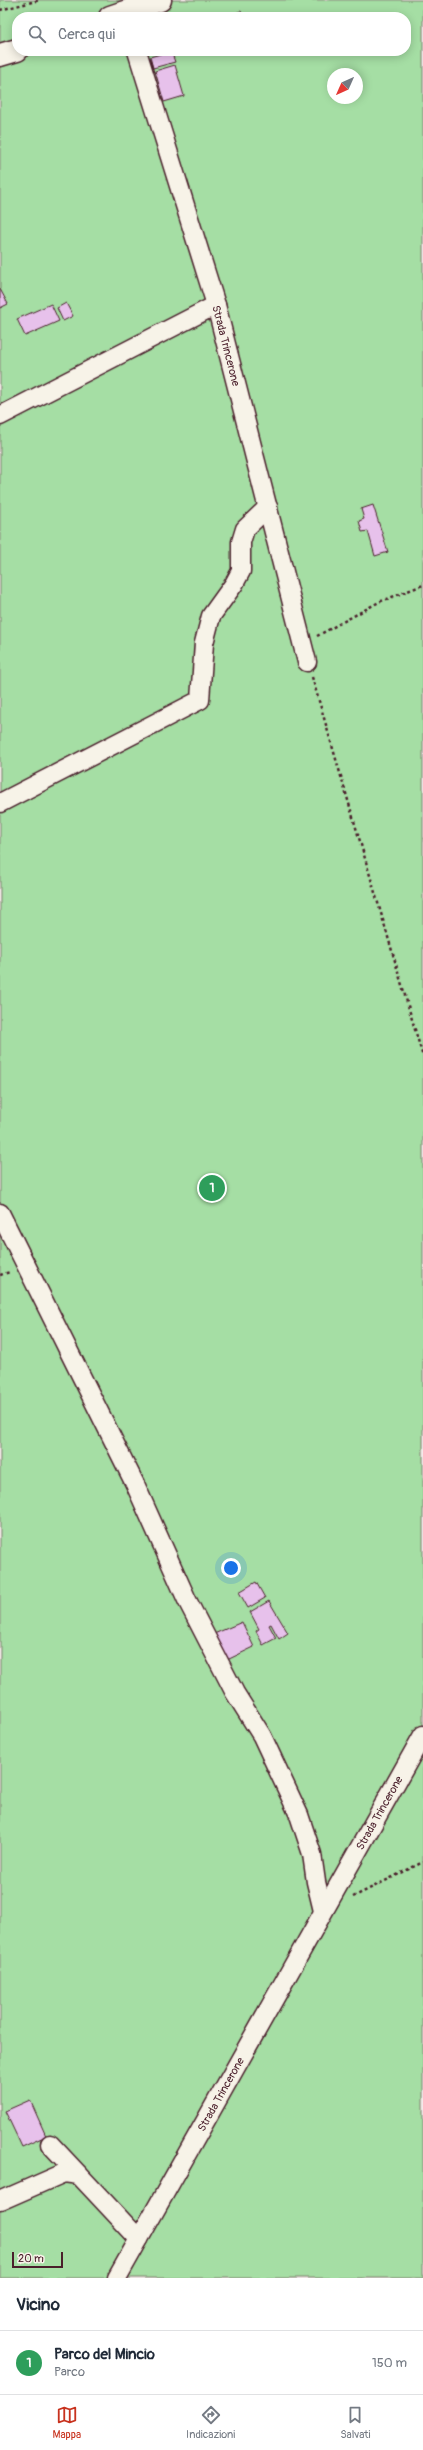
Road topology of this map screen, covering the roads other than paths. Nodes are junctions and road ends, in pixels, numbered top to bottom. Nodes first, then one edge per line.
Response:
1 (160, 0) edge
2 (128, 12) edge
3 (12, 51) edge
4 (0, 55) edge
5 (139, 56) edge
6 (216, 305) junction
7 (0, 416) edge
8 (268, 507) junction
9 (307, 662) road end
10 (0, 803) edge
11 (0, 1213) edge
12 (423, 1735) edge
13 (323, 1911) junction
14 (50, 2144) dead end
15 (79, 2174) junction
16 (0, 2201) edge
17 (139, 2239) junction
18 (117, 2278) edge

1 - 2 main road
3 - 4 main road
5 - 6 street, Strada Trincerone
6 - 7 street
6 - 8 street, Strada Trincerone
8 - 9 street, Strada Trincerone
8 - 10 street
11 - 13 street
12 - 13 street, Strada Trincerone
13 - 17 street, Strada Trincerone
14 - 15 street
15 - 16 street
15 - 17 street
17 - 18 street, Strada Trincerone

